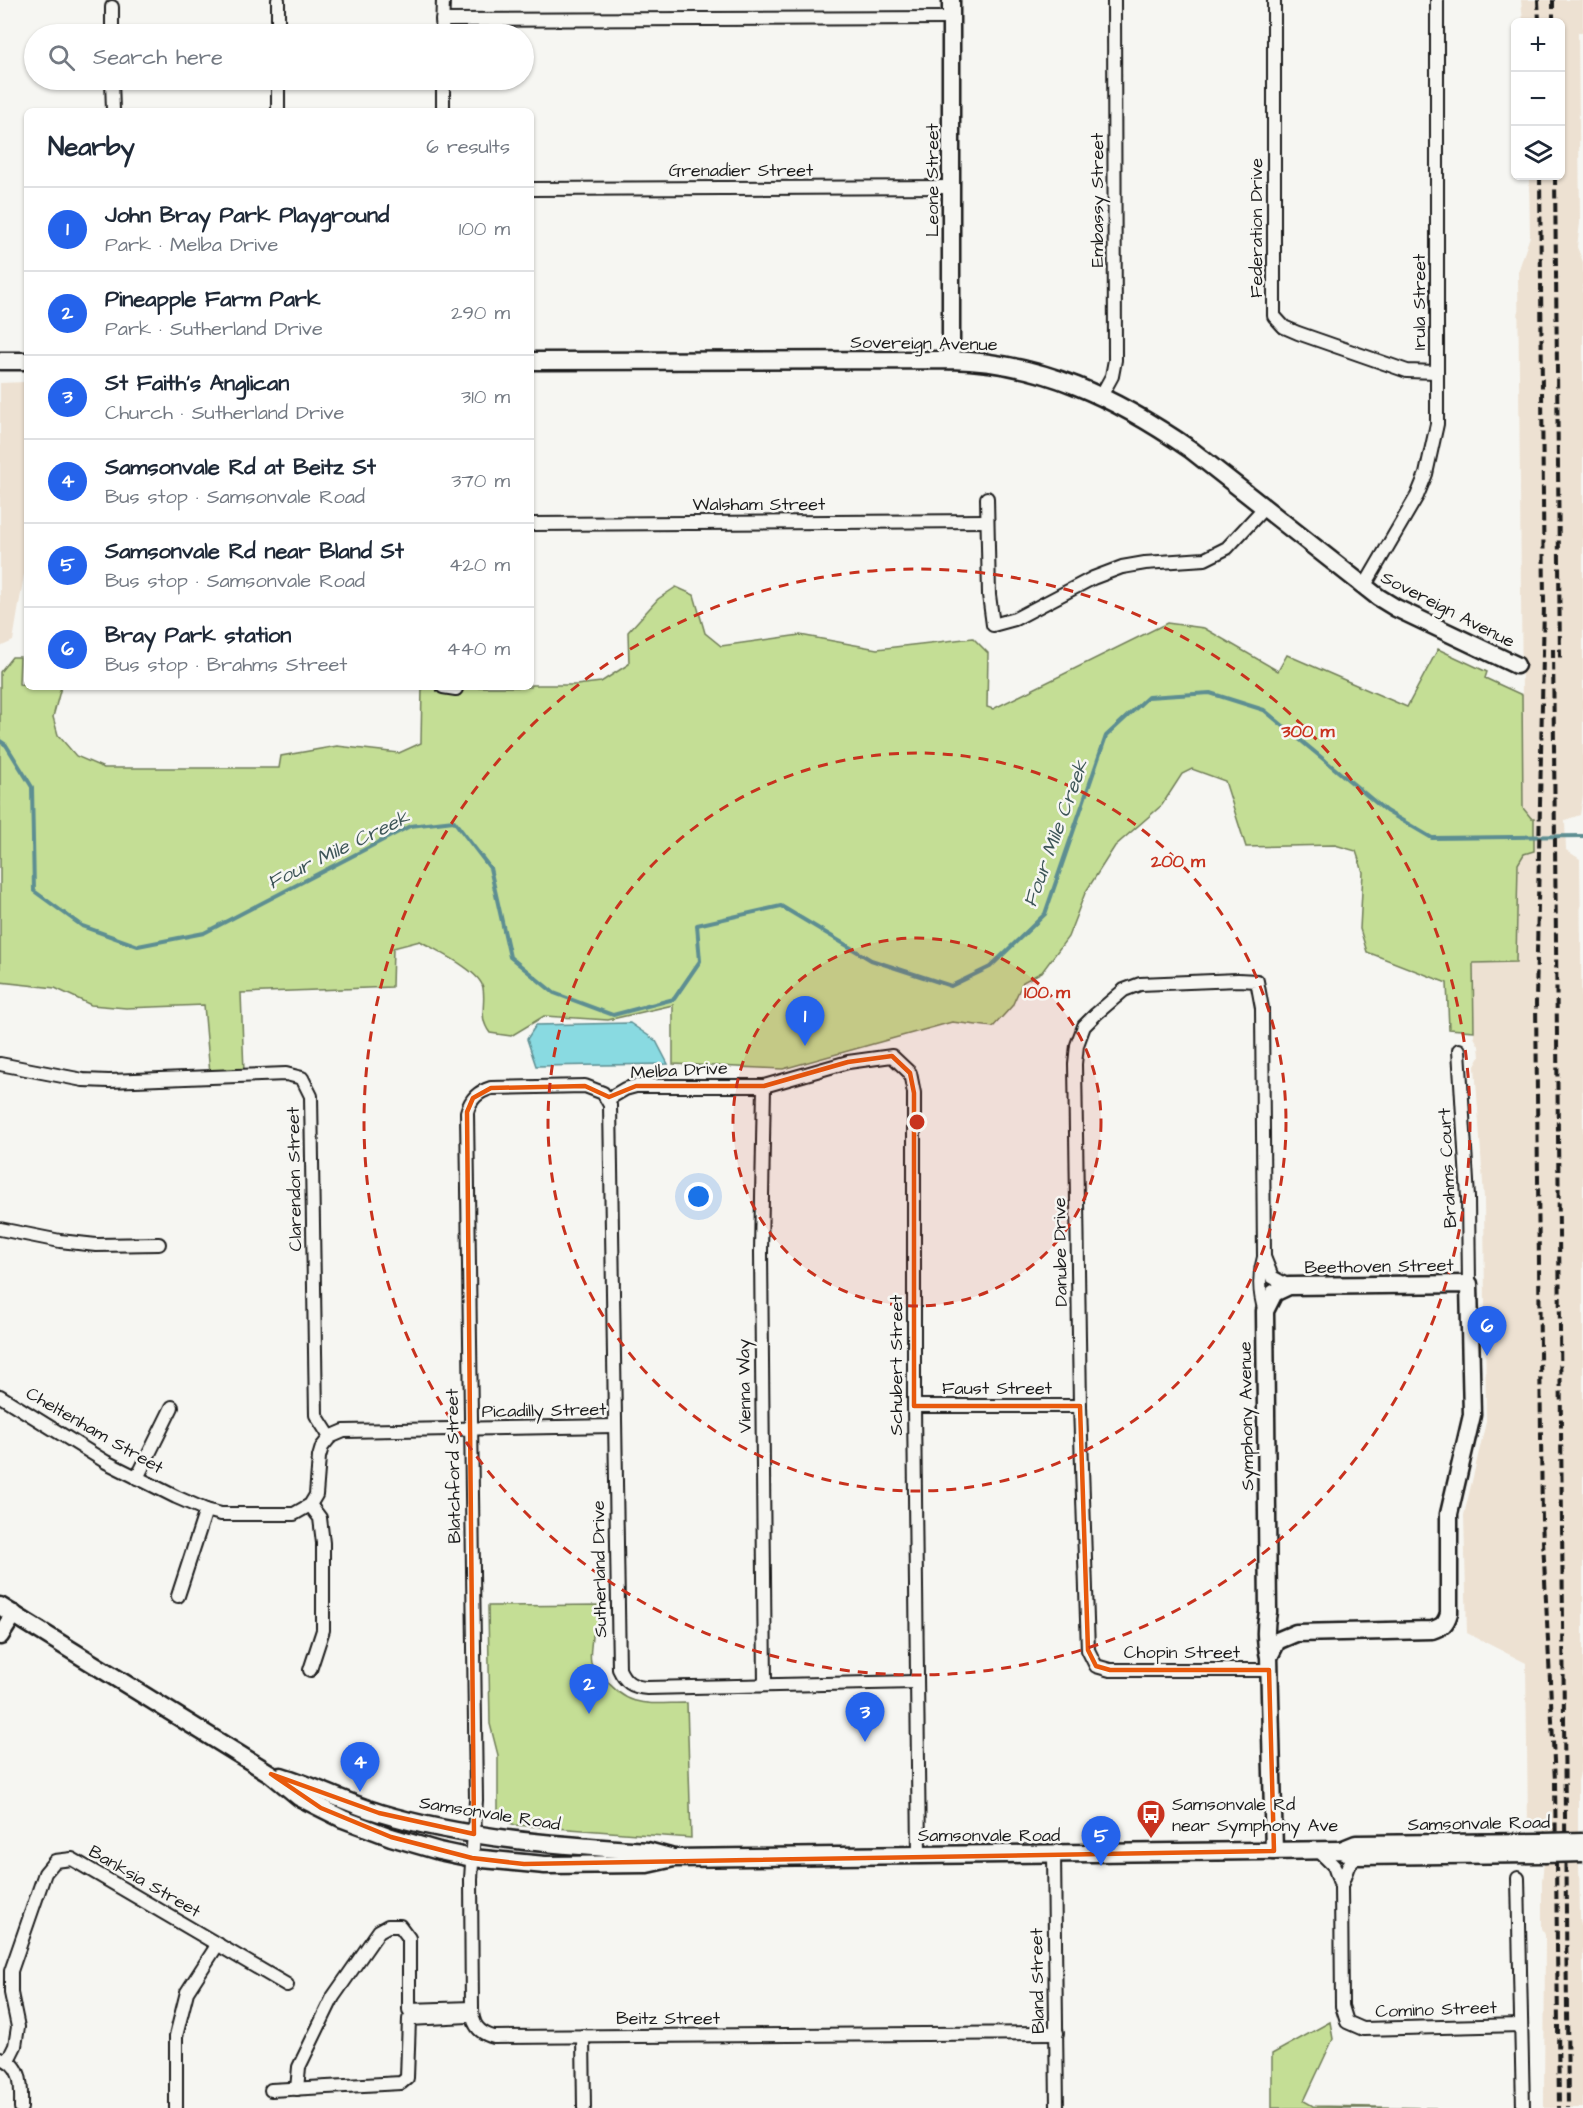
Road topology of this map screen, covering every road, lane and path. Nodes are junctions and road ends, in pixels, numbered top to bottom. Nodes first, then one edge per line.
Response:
1 (278, 0) edge
2 (442, 0) edge
3 (951, 0) edge
4 (1114, 0) edge
5 (1274, 0) edge
6 (1437, 0) edge
7 (112, 7) dead end
8 (951, 18) junction
9 (442, 20) junction
10 (112, 24) edge
11 (278, 24) edge
12 (442, 24) edge
13 (112, 90) edge
14 (278, 90) edge
15 (443, 90) edge
16 (113, 108) edge
17 (278, 108) edge
18 (443, 108) edge
19 (951, 188) junction
20 (534, 189) edge
21 (951, 360) junction
22 (0, 361) edge
23 (24, 361) edge
24 (534, 361) edge
25 (1437, 372) junction
26 (1101, 396) junction
27 (987, 498) dead end
28 (1264, 508) junction
29 (987, 521) junction
30 (534, 524) edge
31 (1364, 587) junction
32 (1516, 665) dead end
33 (1257, 981) joint
34 (1460, 1050) dead end
35 (892, 1056) joint
36 (0, 1064) edge
37 (764, 1086) junction
38 (608, 1099) junction
39 (0, 1229) edge
40 (159, 1244) dead end
41 (1264, 1257) junction
42 (1469, 1284) junction
43 (1289, 1286) junction
44 (1265, 1311) junction
45 (0, 1396) edge
46 (914, 1406) junction
47 (1080, 1406) junction
48 (172, 1407) dead end
49 (615, 1426) junction
50 (471, 1429) junction
51 (330, 1437) junction
52 (137, 1478) junction
53 (310, 1505) junction
54 (206, 1510) junction
55 (178, 1596) dead end
56 (7, 1610) edge
57 (1268, 1612) junction
58 (1296, 1633) junction
59 (0, 1636) edge
60 (1269, 1664) junction
61 (1096, 1666) joint
62 (310, 1670) dead end
63 (916, 1682) junction
64 (765, 1685) junction
65 (272, 1774) junction
66 (474, 1834) junction
67 (1583, 1841) edge
68 (1544, 1848) junction
69 (1274, 1851) junction
70 (1319, 1851) junction
71 (1348, 1853) junction
72 (1583, 1853) edge
73 (1054, 1854) junction
74 (919, 1855) junction
75 (472, 1857) junction
76 (674, 1858) junction
77 (1518, 1878) dead end
78 (1341, 1886) junction
79 (218, 1944) junction
80 (287, 1985) dead end
81 (472, 2012) junction
82 (1521, 2025) junction
83 (1057, 2033) junction
84 (583, 2036) junction
85 (4, 2059) edge
86 (297, 2089) junction
87 (271, 2090) dead end
88 (21, 2108) edge
89 (176, 2108) edge
90 (584, 2108) edge
91 (1057, 2108) edge
92 (1523, 2108) edge

1 - 11 street
2 - 9 street
3 - 8 street, Leone Street
4 - 26 street, Embassy Street
5 - 25 street, Federation Drive
6 - 25 street, Irula Street
7 - 10 street
8 - 9 street
8 - 19 street, Leone Street
9 - 12 street
13 - 16 street
14 - 17 street
15 - 18 street
19 - 20 street, Grenadier Street
19 - 21 street, Leone Street
21 - 24 street, Sovereign Avenue
21 - 26 street, Sovereign Avenue
22 - 23 street
25 - 31 street, Irula Street
26 - 28 street, Sovereign Avenue
27 - 29 street
28 - 29 street
28 - 31 street, Sovereign Avenue
29 - 30 street, Walsham Street
31 - 32 street, Sovereign Avenue
33 - 41 street, Symphony Avenue
33 - 47 street, Danube Drive
34 - 42 street, Brahms Court
35 - 37 street, Melba Drive
35 - 46 street, Schubert Street
36 - 51 street, Clarendon Street
37 - 38 street, Melba Drive
37 - 64 street, Vienna Way
38 - 49 street, Sutherland Drive
38 - 50 street, Blatchford Street
39 - 40 street
41 - 43 street
41 - 44 street, Symphony Avenue
42 - 43 street, Beethoven Street
42 - 58 street
43 - 44 street
44 - 57 street, Symphony Avenue
45 - 52 street, Cheltenham Street
46 - 47 street, Faust Street
46 - 63 street, Schubert Street
47 - 61 street, Danube Drive
48 - 52 street
49 - 50 street, Picadilly Street
49 - 64 street, Sutherland Drive
50 - 51 street, Picadilly Street
50 - 66 street, Blatchford Street
51 - 53 street
52 - 54 street, Cheltenham Street
53 - 54 street, Cheltenham Street
53 - 62 street
54 - 55 street
56 - 59 street
56 - 65 street, Samsonvale Road
57 - 58 street
57 - 60 street, Symphony Avenue
58 - 60 street
60 - 61 street, Chopin Street
60 - 69 street, Symphony Avenue
63 - 64 street, Sutherland Drive
63 - 74 street
65 - 66 street, Samsonvale Road
65 - 75 street, Samsonvale Road
66 - 75 street
66 - 76 street, Samsonvale Road
67 - 68 street, Samsonvale Road, bridge
68 - 71 street, Samsonvale Road
68 - 72 street, Samsonvale Road, bridge
69 - 70 street, Samsonvale Road
69 - 73 street, Samsonvale Road
70 - 71 street, Samsonvale Road
70 - 78 street, Comino Street
71 - 78 street, Comino Street
73 - 74 street, Samsonvale Road
73 - 83 street, Bland Street
74 - 76 street, Samsonvale Road
75 - 76 street, Samsonvale Road
75 - 81 street
77 - 82 street
78 - 82 street, Comino Street
79 - 80 street, Banksia Street
79 - 85 street, Banksia Street
79 - 89 street
81 - 84 street, Beitz Street
81 - 86 street
81 - 86 street
82 - 92 street
83 - 84 street, Beitz Street
83 - 91 street, Bland Street
84 - 90 street
85 - 88 street, Banksia Street
86 - 87 street

